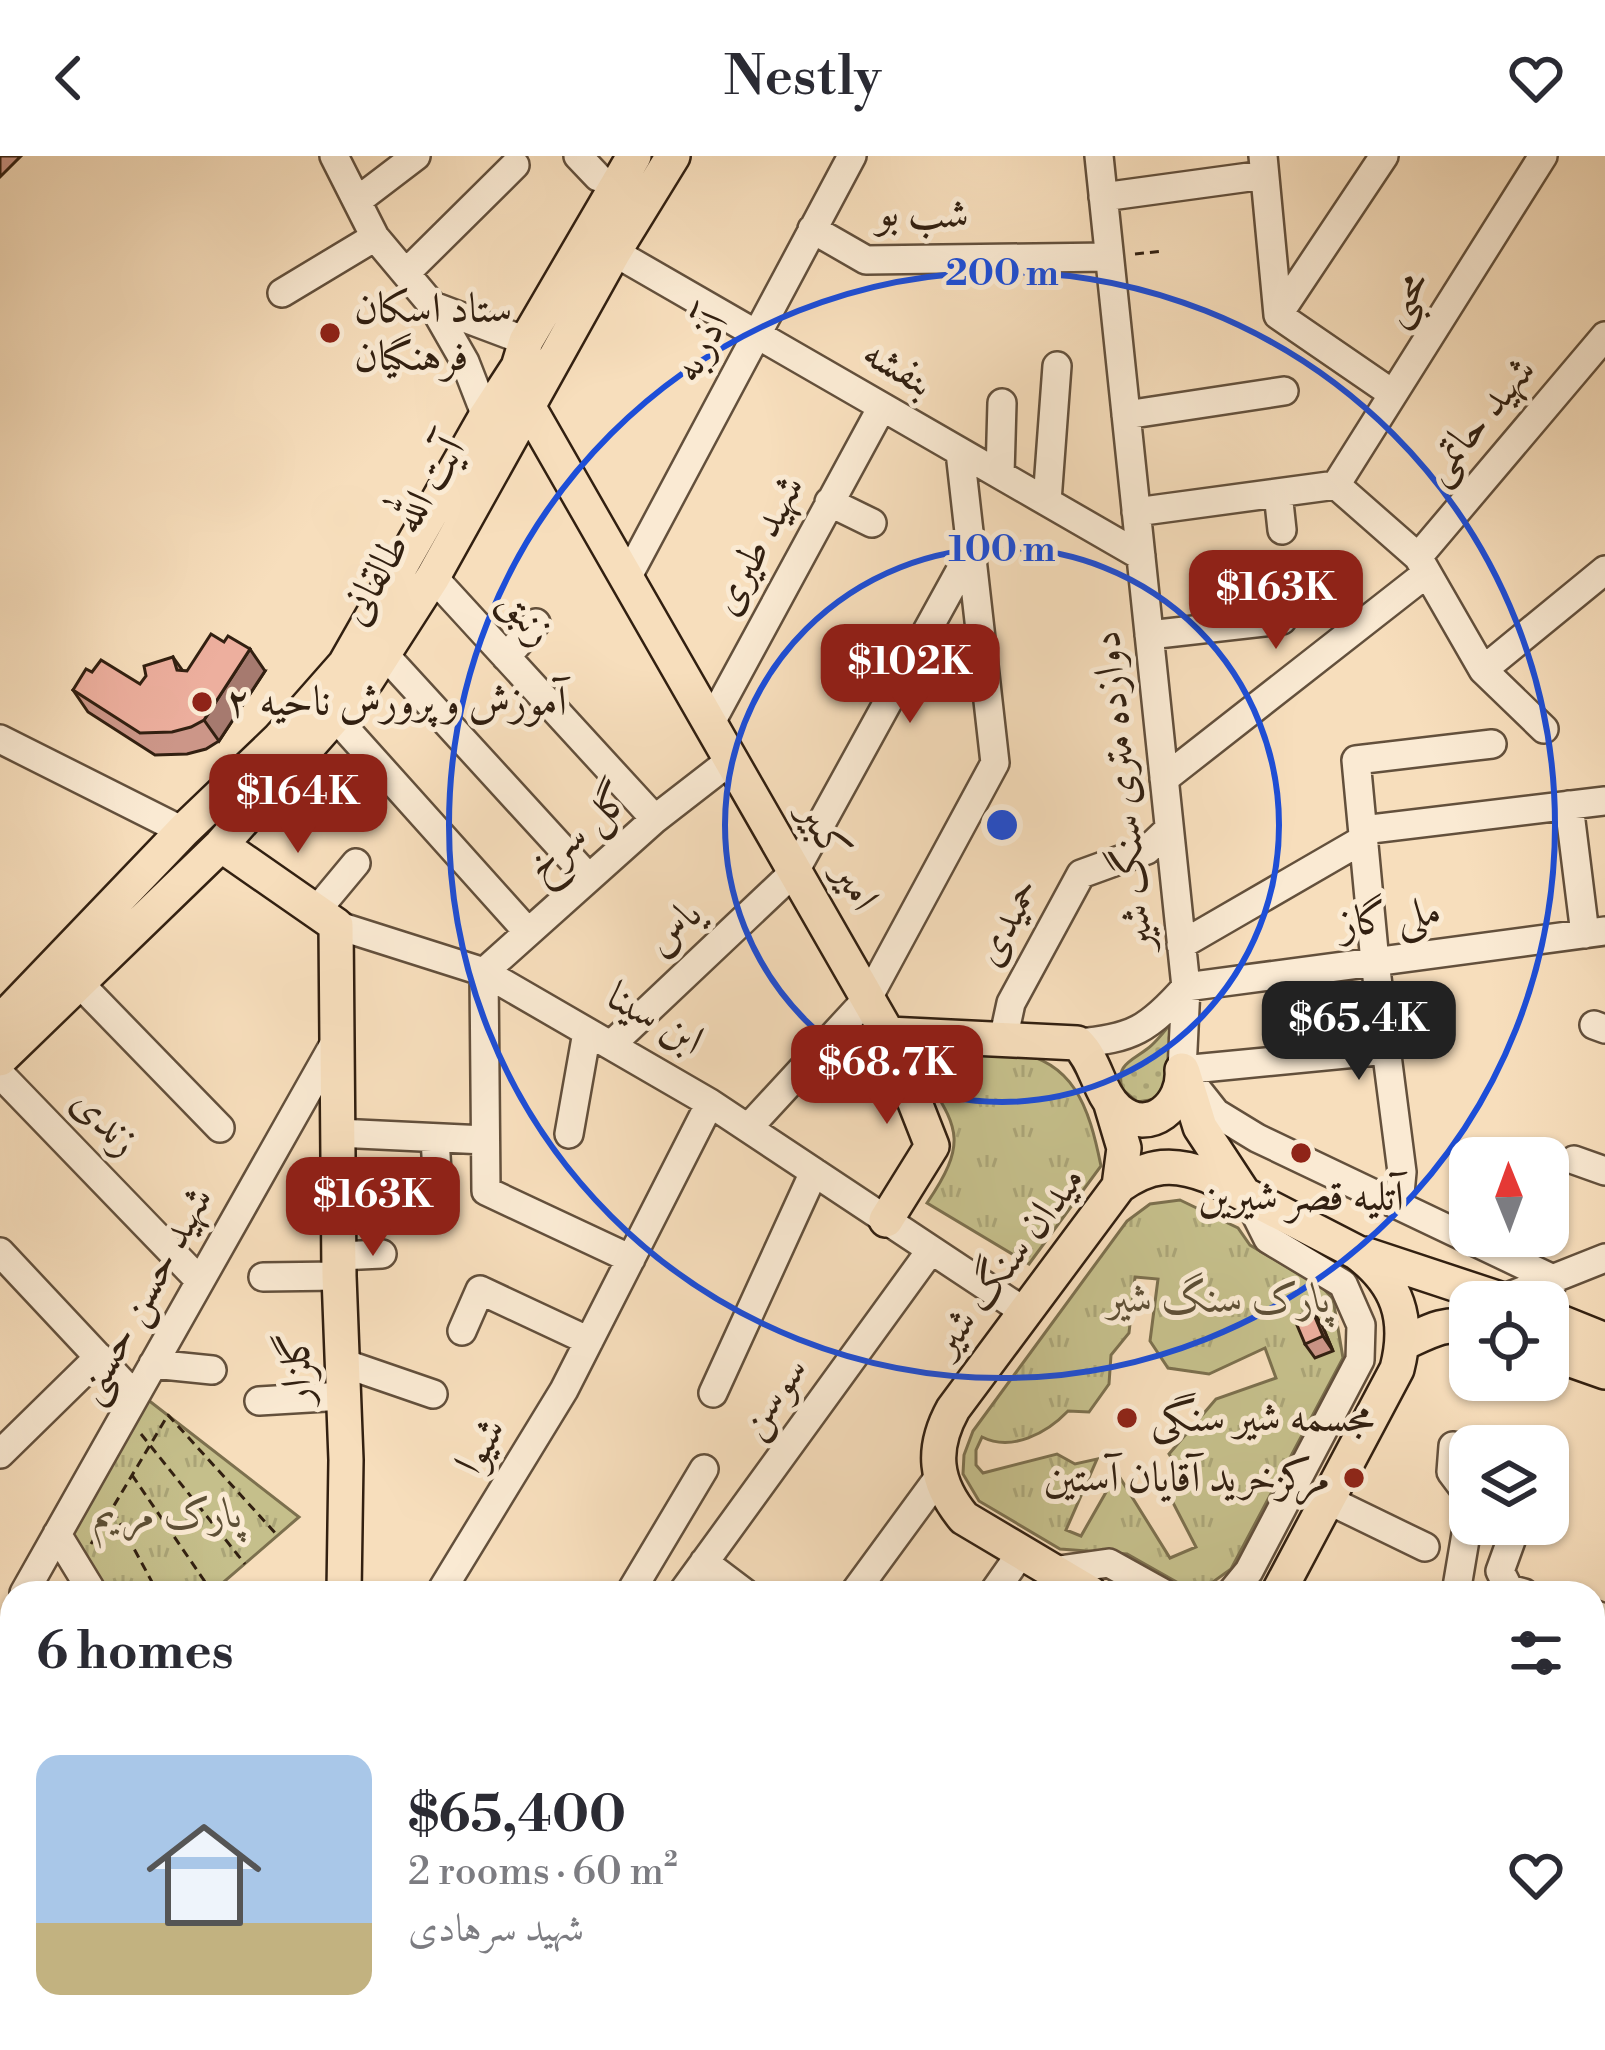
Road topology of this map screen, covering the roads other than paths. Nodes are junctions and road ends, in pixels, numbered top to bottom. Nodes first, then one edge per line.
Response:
1 (334, 156) edge
2 (416, 156) edge
3 (578, 156) edge
4 (673, 156) edge
5 (852, 156) edge
6 (1099, 156) edge
7 (1384, 156) edge
8 (1543, 156) edge
9 (515, 165) dead end
10 (1263, 165) edge
11 (1365, 170) edge
12 (625, 178) edge
13 (1103, 197) junction
14 (357, 201) junction
15 (812, 229) junction
16 (375, 237) junction
17 (614, 253) junction
18 (1109, 257) junction
19 (406, 273) junction
20 (282, 293) dead end
21 (434, 306) junction
22 (1278, 315) junction
23 (755, 334) junction
24 (1605, 336) edge
25 (522, 354) junction
26 (1057, 366) dead end
27 (1284, 391) dead end
28 (1393, 394) junction
29 (1002, 403) dead end
30 (528, 406) junction
31 (882, 407) junction
32 (1126, 415) junction
33 (486, 416) junction
34 (960, 452) junction
35 (1000, 474) junction
36 (1336, 485) junction
37 (1278, 493) junction
38 (456, 500) junction
39 (1047, 500) junction
40 (829, 502) junction
41 (1136, 512) junction
42 (872, 523) dead end
43 (1282, 530) dead end
44 (971, 551) junction
45 (1141, 556) junction
46 (1423, 565) junction
47 (1605, 570) edge
48 (433, 577) junction
49 (627, 578) junction
50 (1282, 620) dead end
51 (536, 623) dead end
52 (1149, 635) junction
53 (384, 654) junction
54 (506, 657) junction
55 (1483, 670) junction
56 (335, 717) junction
57 (710, 724) junction
58 (1544, 729) dead end
59 (0, 739) edge
60 (1492, 744) dead end
61 (730, 760) junction
62 (1164, 779) junction
63 (1605, 801) edge
64 (1569, 805) junction
65 (655, 819) junction
66 (1169, 829) junction
67 (182, 831) junction
68 (1363, 834) junction
69 (221, 845) junction
70 (356, 863) dead end
71 (795, 871) junction
72 (589, 878) junction
73 (326, 918) junction
74 (528, 932) junction
75 (1595, 933) edge
76 (1181, 945) junction
77 (1376, 962) junction
78 (484, 972) junction
79 (80, 984) junction
80 (1186, 987) junction
81 (868, 998) junction
82 (7, 1034) edge
83 (888, 1034) junction
84 (599, 1038) junction
85 (337, 1039) junction
86 (1003, 1040) junction
87 (1077, 1043) junction
88 (1387, 1050) junction
89 (1182, 1070) junction
90 (0, 1074) edge
91 (1110, 1101) junction
92 (710, 1102) junction
93 (220, 1128) dead end
94 (748, 1128) junction
95 (338, 1133) junction
96 (569, 1134) dead end
97 (435, 1138) junction
98 (485, 1140) junction
99 (1574, 1160) dead end
100 (1605, 1171) edge
101 (814, 1172) junction
102 (1119, 1186) junction
103 (438, 1190) dead end
104 (1246, 1195) junction
105 (1399, 1204) junction
106 (886, 1220) junction
107 (932, 1250) junction
108 (0, 1252) edge
109 (1356, 1252) junction
110 (382, 1254) dead end
111 (1605, 1258) edge
112 (631, 1259) junction
113 (339, 1266) junction
114 (263, 1277) dead end
115 (1555, 1280) joint
116 (200, 1281) junction
117 (1449, 1283) edge
118 (1025, 1312) junction
119 (1569, 1325) edge
120 (1449, 1328) edge
121 (462, 1331) dead end
122 (1605, 1340) edge
123 (589, 1341) junction
124 (1404, 1343) junction
125 (98, 1357) junction
126 (1569, 1359) edge
127 (153, 1364) junction
128 (212, 1370) dead end
129 (1605, 1372) edge
130 (343, 1380) junction
131 (433, 1394) dead end
132 (712, 1394) dead end
133 (259, 1401) dead end
134 (129, 1406) junction
135 (0, 1454) edge
136 (704, 1469) dead end
137 (939, 1477) junction
138 (1328, 1500) junction
139 (57, 1534) junction
140 (1464, 1545) edge
141 (1510, 1545) edge
142 (1425, 1547) dead end
143 (1021, 1552) junction
144 (704, 1562) junction
145 (1052, 1571) junction
146 (31, 1581) edge
147 (85, 1581) edge
148 (344, 1581) edge
149 (447, 1581) edge
150 (637, 1581) edge
151 (691, 1581) edge
152 (729, 1581) edge
153 (863, 1581) edge
154 (1001, 1581) edge
155 (1069, 1581) edge
156 (1141, 1581) edge
157 (1241, 1581) edge
158 (1284, 1581) edge
159 (1458, 1581) edge
160 (1506, 1581) edge

1 - 14 street
2 - 14 street
3 - 12 street
4 - 12 main road, آیت الله طالقانی
5 - 15 street, آذربه
6 - 13 street, دوازده متری سنگ شیر
7 - 11 street
8 - 28 street, محبی
9 - 19 street
10 - 13 street
10 - 22 street
11 - 22 street
12 - 17 main road, آیت الله طالقانی
12 - 25 main road, آیت الله طالقانی
13 - 18 street, دوازده متری سنگ شیر
14 - 16 street
15 - 18 street, شب بو
15 - 23 street, آذربه
16 - 19 street
16 - 20 street
17 - 23 street, بنفشه
17 - 30 main road, آیت الله طالقانی
18 - 32 street, دوازده متری سنگ شیر
19 - 21 street
21 - 25 street
21 - 33 street
22 - 28 street
23 - 31 street, بنفشه
23 - 49 street, آذربه
24 - 46 street, شهید حاتمی
25 - 30 main road, امیر کبیر
25 - 33 main road, آیت الله طالقانی
26 - 39 street
27 - 32 street
28 - 36 street, محبی
29 - 35 street
30 - 38 main road, آیت الله طالقانی
30 - 49 main road, امیر کبیر
31 - 34 street, بنفشه
31 - 40 street, شهید طیری
32 - 41 street, دوازده متری سنگ شیر
33 - 38 main road, آیت الله طالقانی
34 - 35 street, بنفشه
34 - 44 street
35 - 39 street, بنفشه
36 - 37 street
36 - 46 street
37 - 41 street
37 - 43 street
38 - 48 main road, آیت الله طالقانی
38 - 67 main road, آیت الله طالقانی
39 - 45 street, بنفشه
40 - 42 street
40 - 57 street, شهید طیری
41 - 45 street, دوازده متری سنگ شیر
44 - 71 street, یاس
44 - 81 street
45 - 52 street, دوازده متری سنگ شیر
46 - 55 street
46 - 62 street, شهید حاتمی
47 - 55 street
48 - 53 main road, آیت الله طالقانی
48 - 54 street, زنبق
49 - 57 main road, امیر کبیر
50 - 52 street
51 - 54 street
52 - 62 street, دوازده متری سنگ شیر
53 - 56 main road, آیت الله طالقانی
53 - 72 street
54 - 65 street, زنبق
55 - 58 street
56 - 69 main road, آیت الله طالقانی
56 - 74 street
57 - 61 main road, امیر کبیر
59 - 67 street
60 - 68 street
61 - 65 street, گل سرخ
61 - 71 main road, امیر کبیر
62 - 66 street, دوازده متری سنگ شیر
63 - 64 street
64 - 68 street
64 - 75 street
65 - 72 street, گل سرخ
66 - 76 street, دوازده متری سنگ شیر
66 - 86 street, حمیدی
67 - 82 main road, آیت الله طالقانی
68 - 76 street
68 - 77 street
69 - 73 main road, ابن سینا
69 - 79 main road, آیت الله طالقانی
70 - 73 street
71 - 81 main road, امیر کبیر
71 - 84 street, یاس
72 - 74 street, گل سرخ
73 - 78 street, ابن سینا
73 - 85 main road, گلزار
74 - 78 street, گل سرخ
75 - 77 street, ملی گاز
76 - 80 street, دوازده متری سنگ شیر
77 - 80 street, ملی گاز
77 - 88 street
78 - 84 street, ابن سینا
78 - 98 street
79 - 82 main road, آیت الله طالقانی
79 - 93 street
80 - 87 street
80 - 89 street, دوازده متری سنگ شیر
81 - 83 main road, امیر کبیر
81 - 94 street
83 - 86 main road
83 - 106 main road, امیر کبیر
84 - 92 street, ابن سینا
84 - 96 street
85 - 95 main road, گلزار
85 - 116 street, شهید حسن حسنی
86 - 87 main road
87 - 91 main road
88 - 89 street
88 - 105 street
89 - 91 main road
89 - 104 main road
89 - 105 street
90 - 116 street, زندی
91 - 102 main road
92 - 94 street, ابن سینا
92 - 112 street, شیوا
94 - 101 street, ابن سینا
95 - 97 street
95 - 113 main road, گلزار
97 - 98 street
97 - 103 street
98 - 112 street
99 - 100 street
101 - 106 street, ابن سینا
101 - 132 street
102 - 104 main road, میدان سنگ شیر
102 - 118 main road, میدان سنگ شیر
104 - 109 main road, میدان سنگ شیر
104 - 157 street
105 - 115 street
106 - 107 street, ابن سینا
107 - 118 street, ابن سینا
107 - 144 street, سوسن
108 - 125 street
109 - 117 main road
109 - 124 main road, میدان سنگ شیر
110 - 113 street
111 - 115 street
112 - 123 street, شیوا
113 - 114 street
113 - 130 main road, گلزار
116 - 127 street, شهید حسن حسنی
118 - 137 main road, میدان سنگ شیر
119 - 122 main road
120 - 124 main road
121 - 123 street
123 - 149 street, شیوا
124 - 138 main road
125 - 134 street
125 - 135 street
126 - 129 main road
127 - 128 street
127 - 134 street, شهید حسن حسنی
130 - 131 street
130 - 133 street
130 - 148 main road, گلزار
134 - 139 street, شهید حسن حسنی
136 - 150 street
137 - 143 main road
137 - 153 street
138 - 142 street
138 - 158 main road
139 - 146 street, شهید حسن حسنی
139 - 147 street
140 - 159 street
141 - 160 street
143 - 145 main road
143 - 154 street
144 - 151 street, سوسن
144 - 152 street
145 - 155 main road
145 - 156 street

